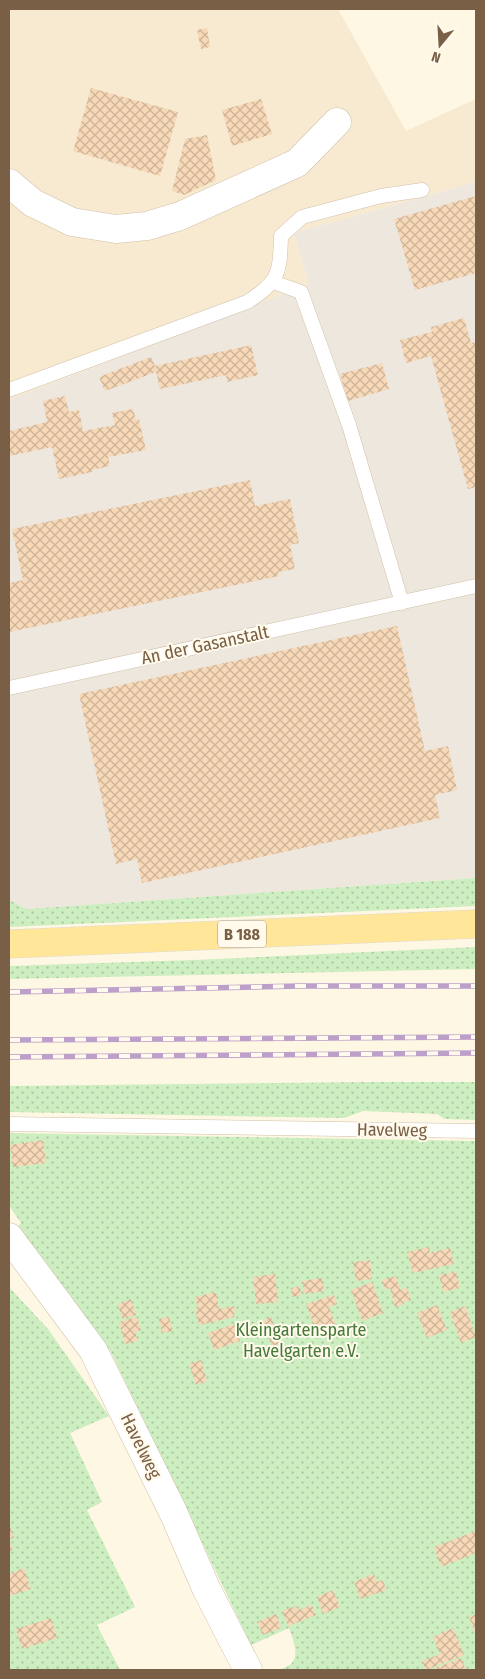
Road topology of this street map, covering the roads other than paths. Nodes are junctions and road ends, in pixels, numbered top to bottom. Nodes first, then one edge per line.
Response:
1 (337, 122) dead end
2 (9, 183) edge
3 (422, 190) dead end
4 (273, 282) junction
5 (9, 390) edge
6 (476, 586) edge
7 (402, 603) junction
8 (9, 688) edge
9 (476, 924) edge
10 (9, 944) edge
11 (9, 1124) edge
12 (476, 1131) edge
13 (9, 1237) edge
14 (248, 1670) edge

1 - 2 street
3 - 4 lane
4 - 5 lane
4 - 7 lane
6 - 7 lane, An der Gasanstalt
7 - 8 lane, An der Gasanstalt
9 - 10 main road, B 188
11 - 12 lane, Havelweg
13 - 14 street, Havelweg

